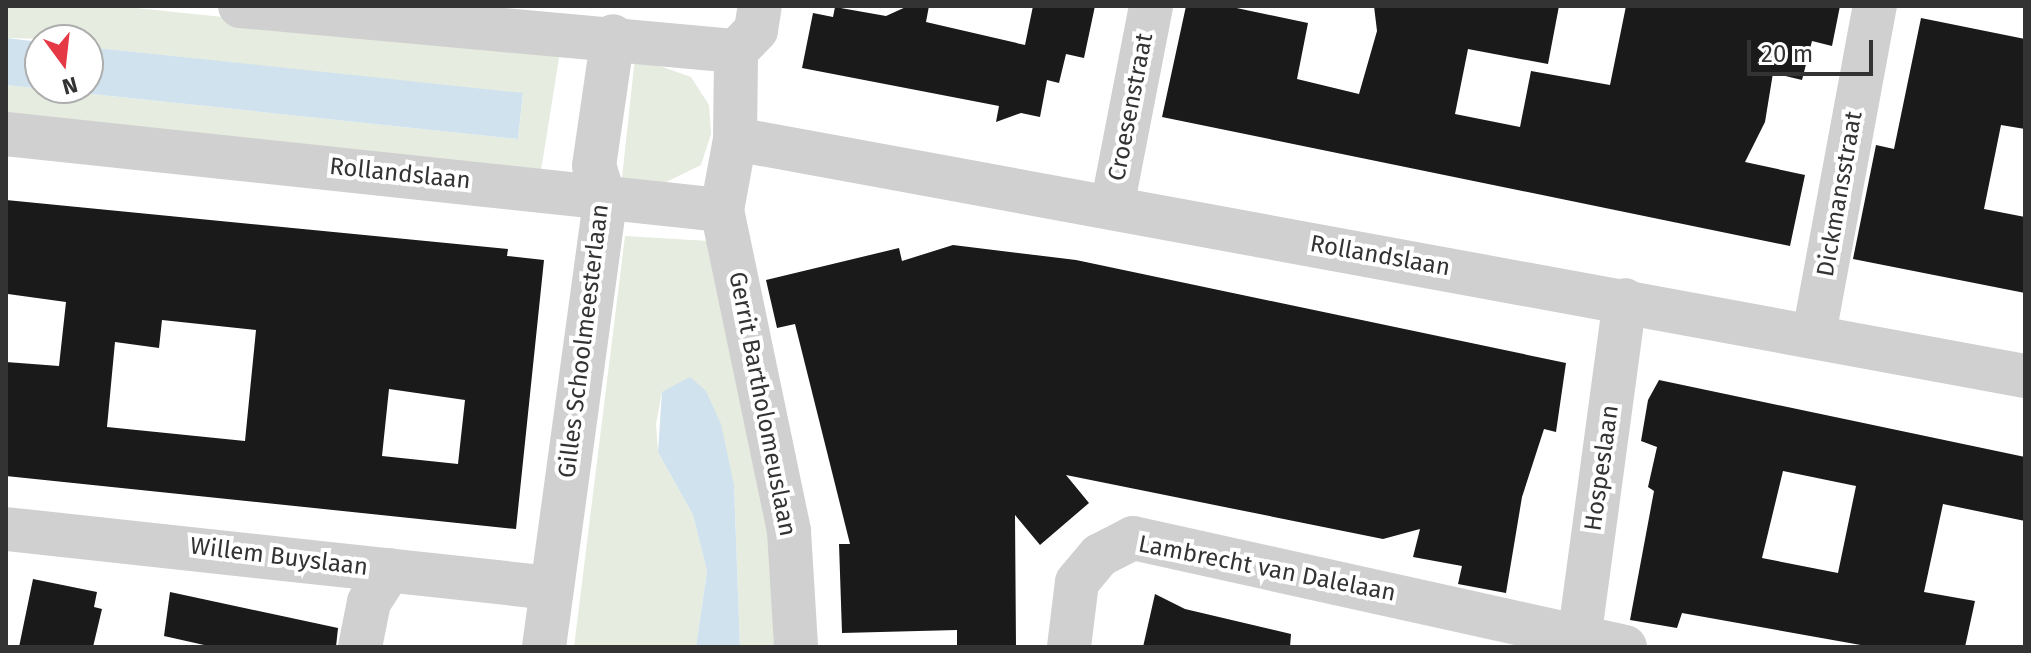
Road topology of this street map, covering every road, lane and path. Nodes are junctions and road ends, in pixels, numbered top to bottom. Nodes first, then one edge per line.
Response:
1 (760, 6) edge
2 (1151, 6) edge
3 (1875, 6) edge
4 (267, 8) edge
5 (613, 36) junction
6 (736, 51) junction
7 (6, 134) edge
8 (735, 139) junction
9 (605, 201) junction
10 (1112, 207) junction
11 (722, 210) junction
12 (1625, 300) junction
13 (1814, 334) junction
14 (2025, 376) edge
15 (6, 529) edge
16 (390, 570) junction
17 (552, 588) junction
18 (1488, 630) edge
19 (1578, 641) edge
20 (360, 647) edge
21 (544, 647) edge
22 (796, 647) edge
23 (1069, 647) edge
24 (1625, 647) edge

1 - 6 street
2 - 10 street, Croesenstraat
3 - 13 street, Dickmansstraat
4 - 5 street
5 - 6 street
5 - 9 street, Gilles Schoolmeesterlaan
6 - 8 street
7 - 9 street, Rollandslaan
8 - 10 street, Rollandslaan
8 - 11 street
9 - 11 street, Rollandslaan
9 - 17 street, Gilles Schoolmeesterlaan
10 - 12 street, Rollandslaan
11 - 22 street, Gerrit Bartholomeuslaan
12 - 13 street, Rollandslaan
12 - 19 street, Hospeslaan
13 - 14 street, Rollandslaan
15 - 16 street, Willem Buyslaan
16 - 17 street, Willem Buyslaan
16 - 20 street
17 - 21 street, Gilles Schoolmeesterlaan
18 - 19 street
18 - 23 street, Lambrecht van Dalelaan
19 - 24 street

